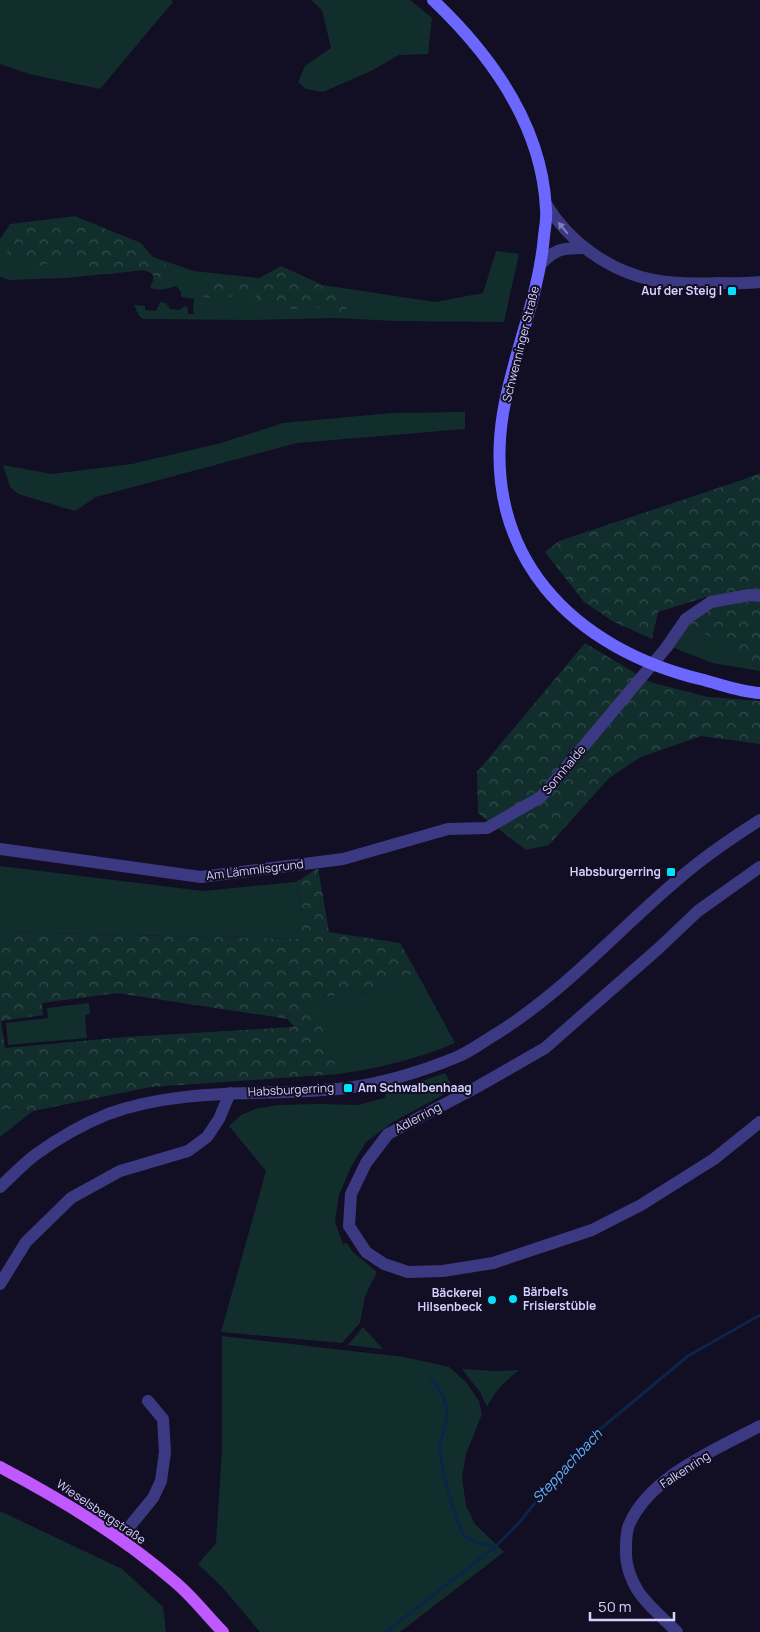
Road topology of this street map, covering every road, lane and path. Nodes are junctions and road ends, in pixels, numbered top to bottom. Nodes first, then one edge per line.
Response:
1 (433, 0) edge
2 (546, 204) junction
3 (584, 248) junction
4 (541, 264) junction
5 (760, 282) edge
6 (760, 596) edge
7 (651, 665) junction
8 (760, 693) edge
9 (760, 820) edge
10 (448, 828) joint
11 (0, 849) edge
12 (760, 867) edge
13 (230, 1093) junction
14 (760, 1122) edge
15 (0, 1187) edge
16 (0, 1284) edge
17 (148, 1401) dead end
18 (760, 1426) edge
19 (0, 1467) edge
20 (120, 1538) junction
21 (223, 1632) edge
22 (677, 1632) edge

1 - 2 main road, Schwenninger Straße
3 -> 2 street
2 - 4 main road, Schwenninger Straße
3 - 4 street
3 - 5 street
4 - 7 main road, Schwenninger Straße
6 - 7 street, Sonnhalde
7 - 8 main road, Schwenninger Straße
7 - 10 street, Sonnhalde
9 - 13 street, Habsburgerring
10 - 11 street, Am Lämmlisgrund
12 - 14 street, Adlerring
13 - 15 street, Habsburgerring
13 - 16 street
17 - 20 street
18 - 22 street, Falkenring
19 - 20 main road, Wieselsbergstraße
20 - 21 main road, Wieselsbergstraße

